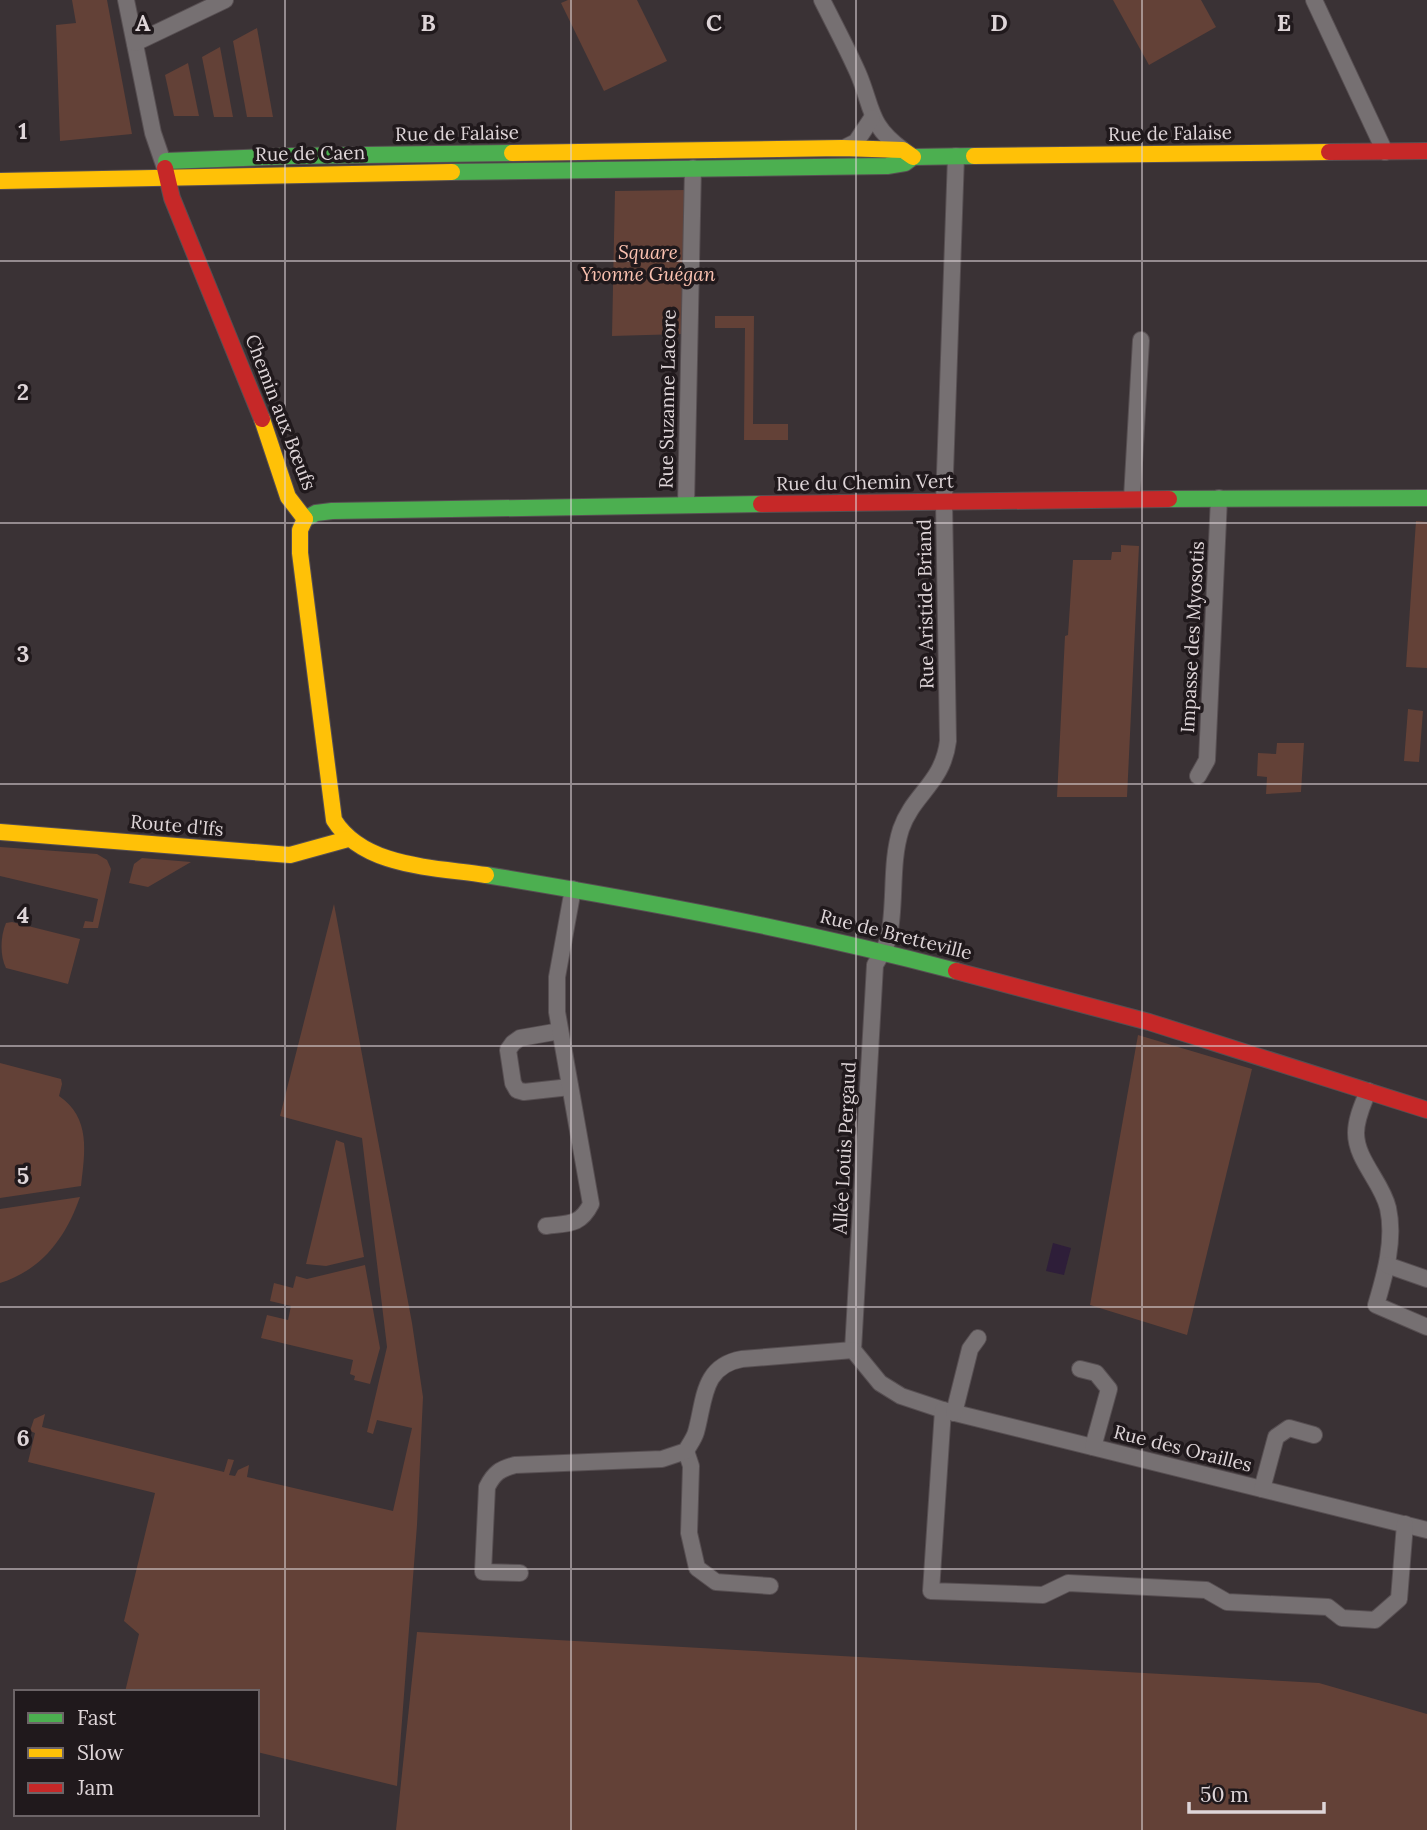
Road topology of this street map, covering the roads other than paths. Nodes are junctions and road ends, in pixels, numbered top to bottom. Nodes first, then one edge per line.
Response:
1 (126, 0) edge
2 (225, 0) edge
3 (822, 0) edge
4 (1314, 0) edge
5 (135, 43) junction
6 (872, 118) junction
7 (842, 148) junction
8 (866, 149) junction
9 (1427, 151) edge
10 (1385, 152) junction
11 (908, 153) junction
12 (956, 156) junction
13 (143, 161) dead end
14 (53, 164) dead end
15 (0, 165) edge
16 (831, 165) junction
17 (165, 168) junction
18 (692, 168) junction
19 (0, 181) edge
20 (1141, 340) dead end
21 (1132, 498) junction
22 (1219, 498) junction
23 (1427, 498) edge
24 (944, 502) junction
25 (686, 505) junction
26 (305, 519) junction
27 (1198, 776) dead end
28 (0, 832) edge
29 (348, 839) junction
30 (573, 889) junction
31 (883, 951) junction
32 (560, 1031) junction
33 (570, 1087) junction
34 (1368, 1091) junction
35 (1427, 1110) edge
36 (546, 1226) dead end
37 (1387, 1265) junction
38 (1427, 1279) edge
39 (1427, 1327) edge
40 (978, 1338) dead end
41 (853, 1350) junction
42 (1080, 1369) dead end
43 (948, 1412) junction
44 (1314, 1435) dead end
45 (1093, 1447) junction
46 (686, 1451) junction
47 (1262, 1489) junction
48 (1405, 1524) junction
49 (1427, 1528) edge
50 (520, 1573) dead end
51 (770, 1586) dead end

1 - 5 street
2 - 5 street
3 - 6 street
4 - 10 street
5 - 17 street
6 - 7 street
6 - 8 street
6 - 11 street
7 - 8 main road, Rue de Falaise
7 - 17 main road, Rue de Falaise
8 - 11 main road, Rue de Falaise
8 - 16 street
9 - 10 main road, Rue de Falaise
10 - 12 main road, Rue de Falaise
11 - 12 main road, Rue de Falaise
11 - 16 main road, Rue de Falaise
12 - 24 street, Rue Aristide Briand
13 - 17 main road, Rue de Falaise
14 - 15 main road
16 - 18 main road, Rue de Caen
17 - 18 main road, Rue de Caen
17 - 19 main road, Rue de Caen
17 - 26 main road, Chemin aux Bœufs
18 - 25 street, Rue Suzanne Lacore
20 - 21 street
21 - 22 main road, Rue du Chemin Vert
21 - 24 main road, Rue du Chemin Vert
22 - 23 main road, Rue du Chemin Vert
22 - 27 street, Impasse des Myosotis
24 - 25 main road, Rue du Chemin Vert
24 - 31 street, Rue Aristide Briand
25 - 26 main road, Rue du Chemin Vert
26 - 29 main road, Chemin aux Bœufs
28 - 29 main road, Route d'Ifs
29 - 30 main road, Rue de Bretteville
30 - 31 main road, Rue de Bretteville
30 - 32 street
31 - 34 main road, Rue de Bretteville
31 - 41 street, Allée Louis Pergaud
32 - 33 street
32 - 33 street
33 - 36 street
34 - 35 main road, Rue de Bretteville
34 - 37 street
37 - 38 street
37 - 39 street
40 - 43 street
41 - 43 street, Rue des Orailles
41 - 46 street
42 - 45 street, Rue des Orailles
43 - 45 street, Rue des Orailles
43 - 48 street
44 - 47 street, Rue des Orailles
45 - 47 street, Rue des Orailles
46 - 50 street
46 - 51 street
47 - 48 street, Rue des Orailles
48 - 49 street, Rue des Orailles

